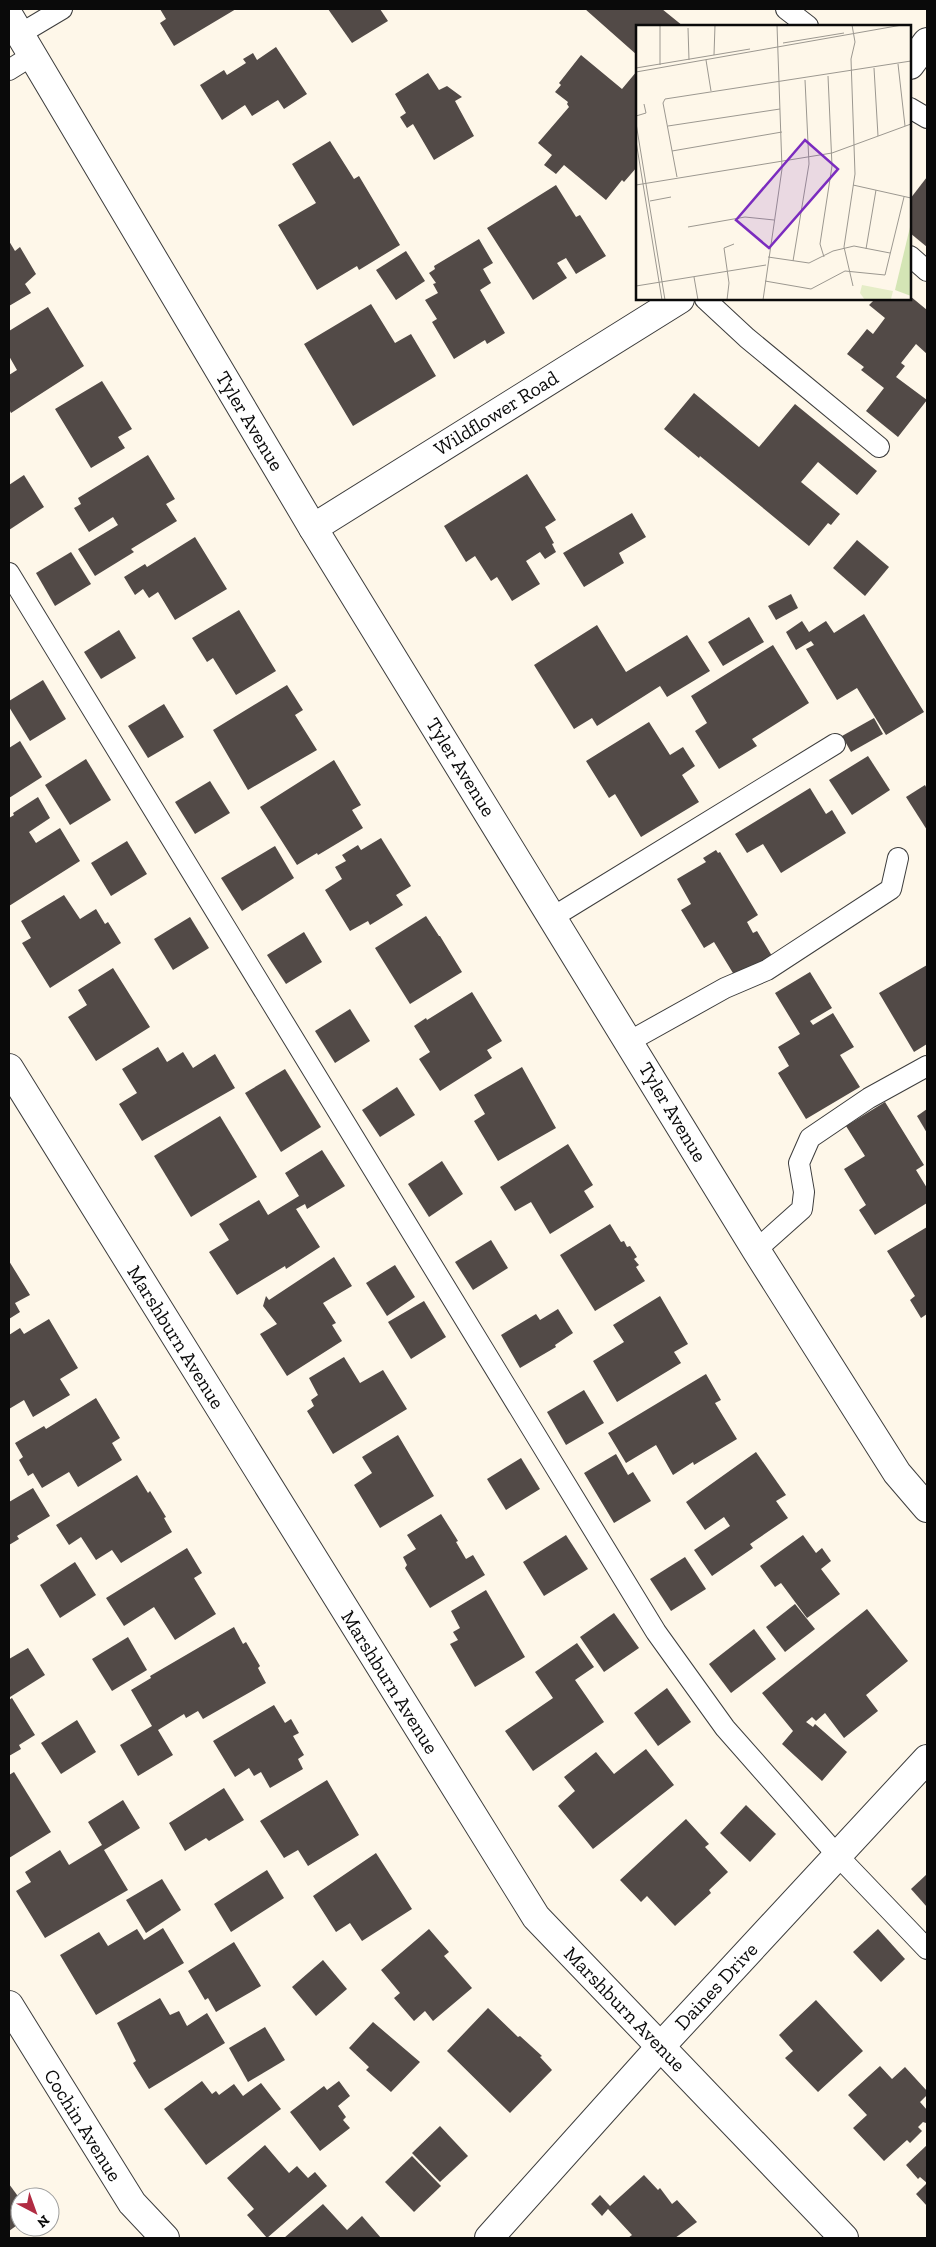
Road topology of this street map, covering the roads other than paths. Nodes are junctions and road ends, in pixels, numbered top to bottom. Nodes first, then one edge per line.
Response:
1 (62, 9) edge
2 (786, 9) edge
3 (807, 25) edge
4 (21, 35) edge
5 (927, 42) edge
6 (911, 64) edge
7 (9, 70) edge
8 (911, 109) edge
9 (927, 118) edge
10 (911, 257) edge
11 (927, 271) edge
12 (678, 300) edge
13 (706, 300) edge
14 (879, 447) dead end
15 (313, 528) junction
16 (9, 574) edge
17 (835, 744) dead end
18 (898, 858) dead end
19 (553, 917) junction
20 (630, 1041) junction
21 (927, 1066) edge
22 (9, 1068) edge
23 (756, 1250) junction
24 (927, 1508) edge
25 (927, 1759) edge
26 (837, 1855) junction
27 (927, 1949) edge
28 (9, 2006) edge
29 (661, 2046) junction
30 (166, 2238) edge
31 (489, 2238) edge
32 (844, 2238) edge

1 - 4 lane
2 - 3 lane
4 - 7 lane
4 - 15 street, Tyler Avenue
5 - 6 street
8 - 9 lane
10 - 11 lane
12 - 15 street, Wildflower Road
13 - 14 lane
15 - 19 street, Tyler Avenue
16 - 26 lane
17 - 19 lane
18 - 20 lane
19 - 20 street, Tyler Avenue
20 - 23 street, Tyler Avenue
21 - 23 lane
22 - 29 street, Marshburn Avenue
23 - 24 street, Tyler Avenue
25 - 26 street, Daines Drive
26 - 27 lane
26 - 29 street, Daines Drive
28 - 30 street, Cochin Avenue
29 - 31 street, Daines Drive
29 - 32 street, Marshburn Avenue

